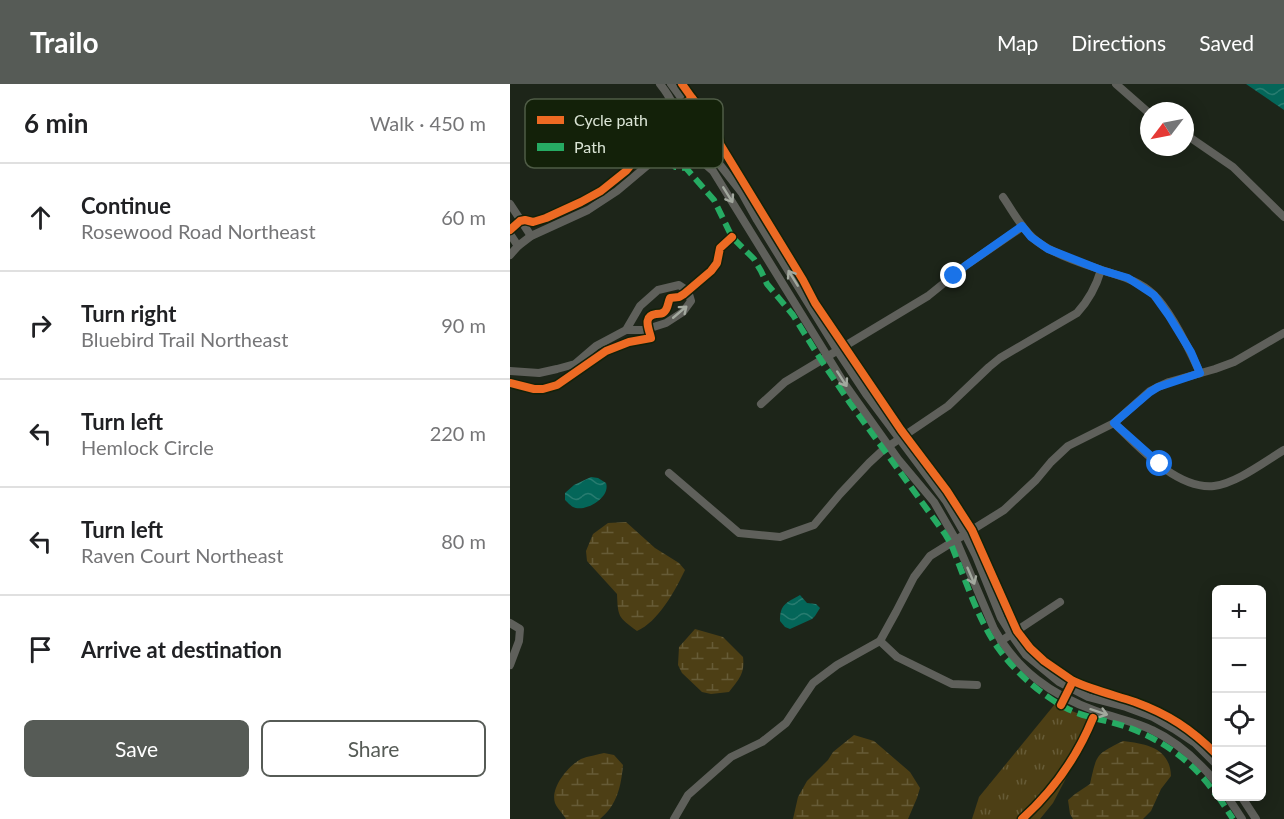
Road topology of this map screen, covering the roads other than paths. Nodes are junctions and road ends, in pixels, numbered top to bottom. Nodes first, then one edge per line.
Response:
1 (660, 84) edge
2 (672, 84) edge
3 (1116, 84) edge
4 (670, 99) edge
5 (682, 99) edge
6 (1140, 105) edge
7 (1194, 141) edge
8 (645, 168) edge
9 (710, 168) edge
10 (722, 168) edge
11 (1003, 197) dead end
12 (510, 204) edge
13 (1284, 217) edge
14 (1022, 226) junction
15 (510, 234) edge
16 (531, 236) junction
17 (519, 246) junction
18 (510, 255) edge
19 (1101, 270) junction
20 (626, 330) junction
21 (1284, 333) edge
22 (837, 350) junction
23 (827, 356) junction
24 (510, 371) edge
25 (1200, 373) junction
26 (761, 404) dead end
27 (1114, 423) junction
28 (900, 440) junction
29 (890, 446) junction
30 (1284, 450) edge
31 (669, 473) dead end
32 (965, 534) junction
33 (956, 540) junction
34 (1060, 602) dead end
35 (510, 623) edge
36 (1011, 634) junction
37 (880, 641) junction
38 (1001, 641) junction
39 (510, 665) edge
40 (978, 685) dead end
41 (1212, 760) edge
42 (1212, 777) edge
43 (1230, 801) edge
44 (1244, 801) edge
45 (674, 819) edge
46 (1242, 819) edge
47 (1256, 819) edge

1 - 4 street
2 - 5 street
3 - 6 street
7 - 13 street
8 - 16 street
9 -> 23 street
22 -> 10 street
11 - 14 street
12 - 16 street
14 - 19 street
14 - 22 street
15 - 17 street
16 - 17 street
17 - 18 street
19 - 25 street
19 - 28 street
20 -> 20 street
20 - 24 street
21 - 25 street
22 - 23 street
22 - 28 street
23 - 26 street
23 -> 29 street
25 - 27 street
27 - 30 street
27 - 32 street
28 - 29 street
28 - 32 street
29 - 31 street
29 - 33 street
32 - 33 street
32 - 36 street
33 - 37 street
33 -> 38 street
34 - 36 street
35 - 39 street
36 - 38 street
36 - 41 street
37 - 40 street
37 - 45 street
38 -> 42 street
43 - 46 street
44 - 47 street

